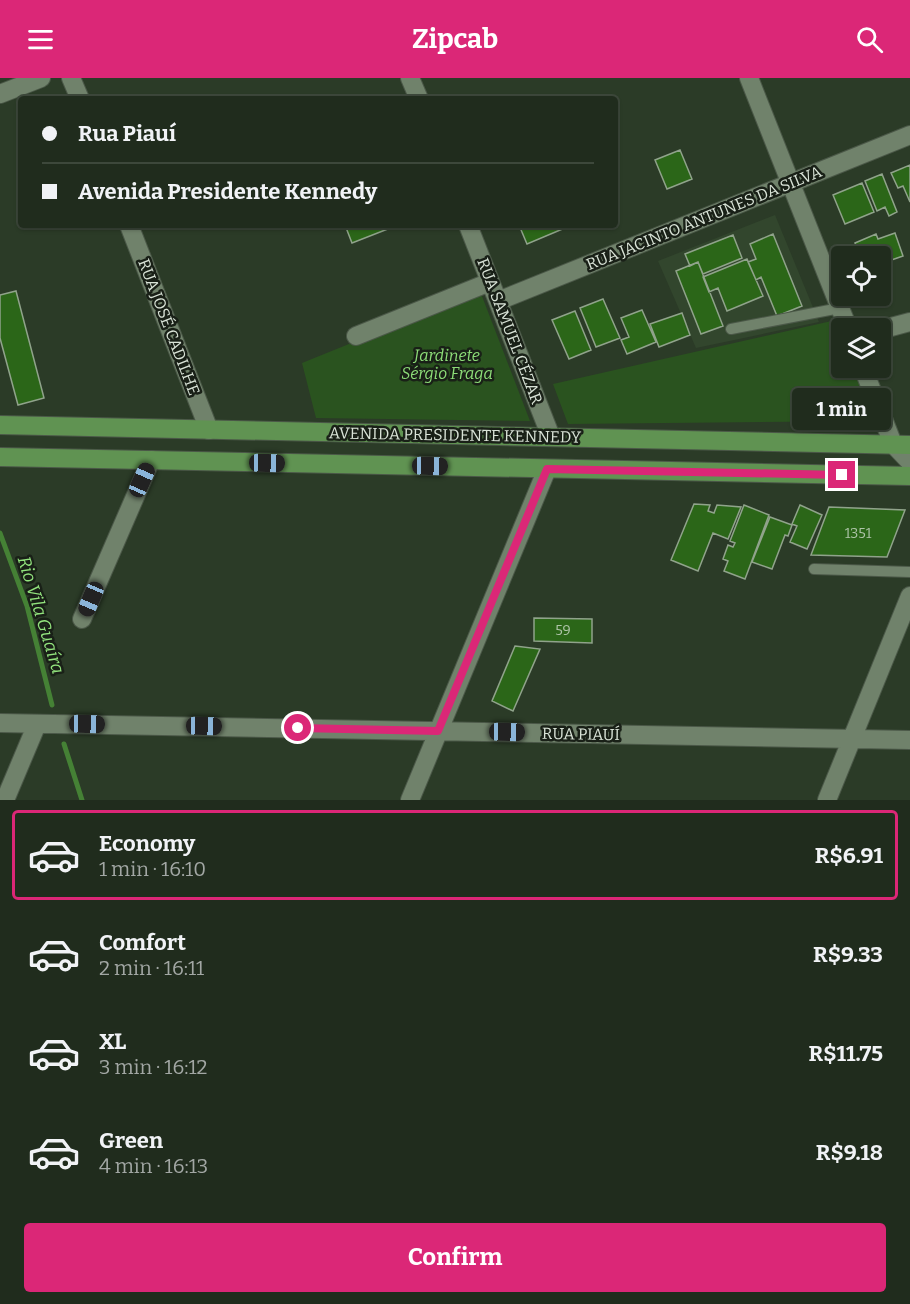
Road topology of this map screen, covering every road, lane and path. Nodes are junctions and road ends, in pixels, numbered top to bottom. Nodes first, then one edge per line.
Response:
1 (41, 78) edge
2 (71, 78) edge
3 (410, 78) edge
4 (749, 78) edge
5 (0, 94) edge
6 (79, 96) edge
7 (417, 96) edge
8 (910, 135) edge
9 (791, 184) junction
10 (130, 228) edge
11 (469, 228) edge
12 (490, 282) junction
13 (498, 301) junction
14 (840, 308) junction
15 (844, 318) edge
16 (910, 322) edge
17 (891, 327) edge
18 (731, 329) dead end
19 (357, 336) dead end
20 (868, 378) edge
21 (8, 425) edge
22 (209, 430) junction
23 (552, 437) junction
24 (902, 444) edge
25 (9, 458) edge
26 (151, 460) junction
27 (910, 462) edge
28 (547, 469) junction
29 (910, 476) edge
30 (814, 570) dead end
31 (910, 572) edge
32 (910, 596) edge
33 (82, 619) dead end
34 (0, 723) edge
35 (37, 724) junction
36 (438, 731) junction
37 (851, 739) junction
38 (910, 740) edge
39 (5, 800) edge
40 (410, 800) edge
41 (826, 800) edge

1 - 5 street
2 - 6 street
3 - 7 street
4 - 9 street
8 - 9 street, RUA JACINTO ANTUNES DA SILVA
9 - 13 street, RUA JACINTO ANTUNES DA SILVA
9 - 14 street
10 - 22 street, RUA JOSÉ CADILHE
11 - 12 street, RUA SAMUEL CÉZAR
12 - 13 street, RUA SAMUEL CÉZAR
12 - 19 street
13 - 23 street, RUA SAMUEL CÉZAR
14 - 15 street
14 - 18 lane
16 - 17 street
20 - 24 street
21 - 22 main road, AVENIDA PRESIDENTE KENNEDY
21 - 25 main road
22 - 23 main road, AVENIDA PRESIDENTE KENNEDY
23 - 24 main road, AVENIDA PRESIDENTE KENNEDY
24 - 27 street
25 - 26 main road, AVENIDA PRESIDENTE KENNEDY
26 - 28 main road, AVENIDA PRESIDENTE KENNEDY
26 - 33 street
28 - 29 main road, AVENIDA PRESIDENTE KENNEDY
28 - 36 street
30 - 31 lane
32 - 37 street
34 - 35 street, RUA PIAUÍ
35 - 36 street, RUA PIAUÍ
35 - 39 street
36 - 37 street, RUA PIAUÍ
36 - 40 street
37 - 38 street, RUA PIAUÍ
37 - 41 street

